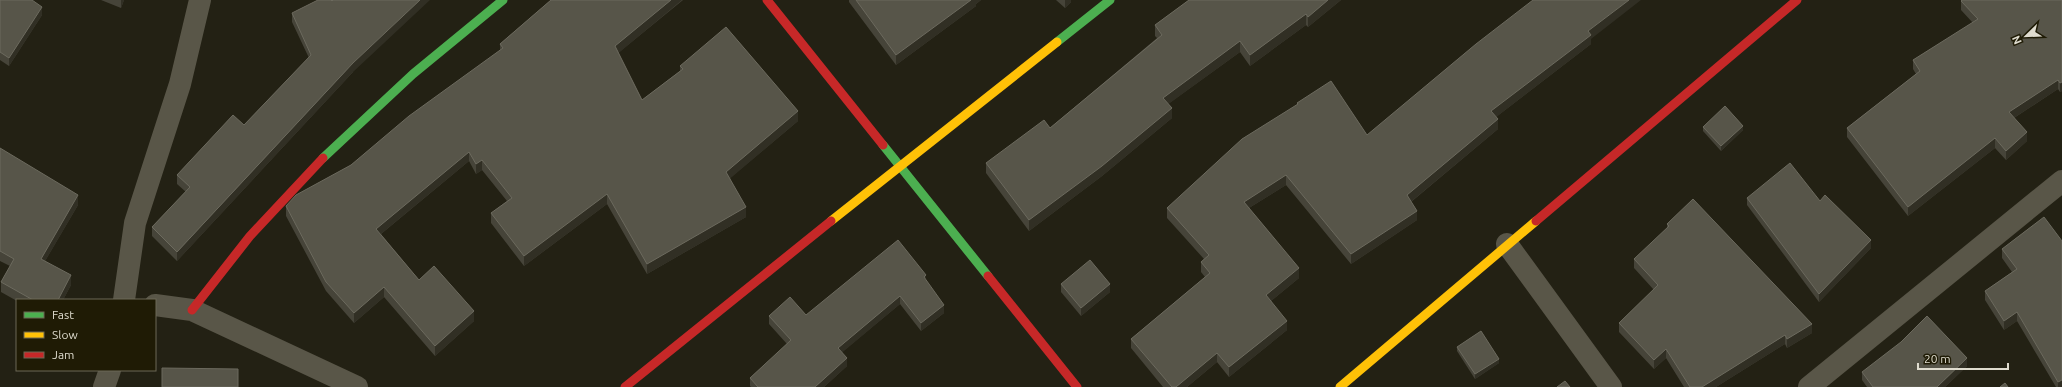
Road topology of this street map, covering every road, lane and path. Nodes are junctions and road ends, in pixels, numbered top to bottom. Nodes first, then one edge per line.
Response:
1 (200, 0) edge
2 (503, 0) edge
3 (767, 0) edge
4 (1110, 0) edge
5 (1797, 0) edge
6 (900, 166) junction
7 (2060, 187) edge
8 (1506, 244) junction
9 (124, 299) edge
10 (156, 305) edge
11 (192, 310) junction
12 (110, 371) edge
13 (104, 387) edge
14 (357, 387) edge
15 (625, 387) edge
16 (1077, 387) edge
17 (1340, 387) edge
18 (1611, 387) edge
19 (1809, 387) edge

1 - 9 street
2 - 11 street
3 - 6 street
4 - 6 street
5 - 8 street
6 - 15 street
6 - 16 street
7 - 19 street
8 - 17 street
8 - 18 street
10 - 11 street
11 - 14 street
12 - 13 street

